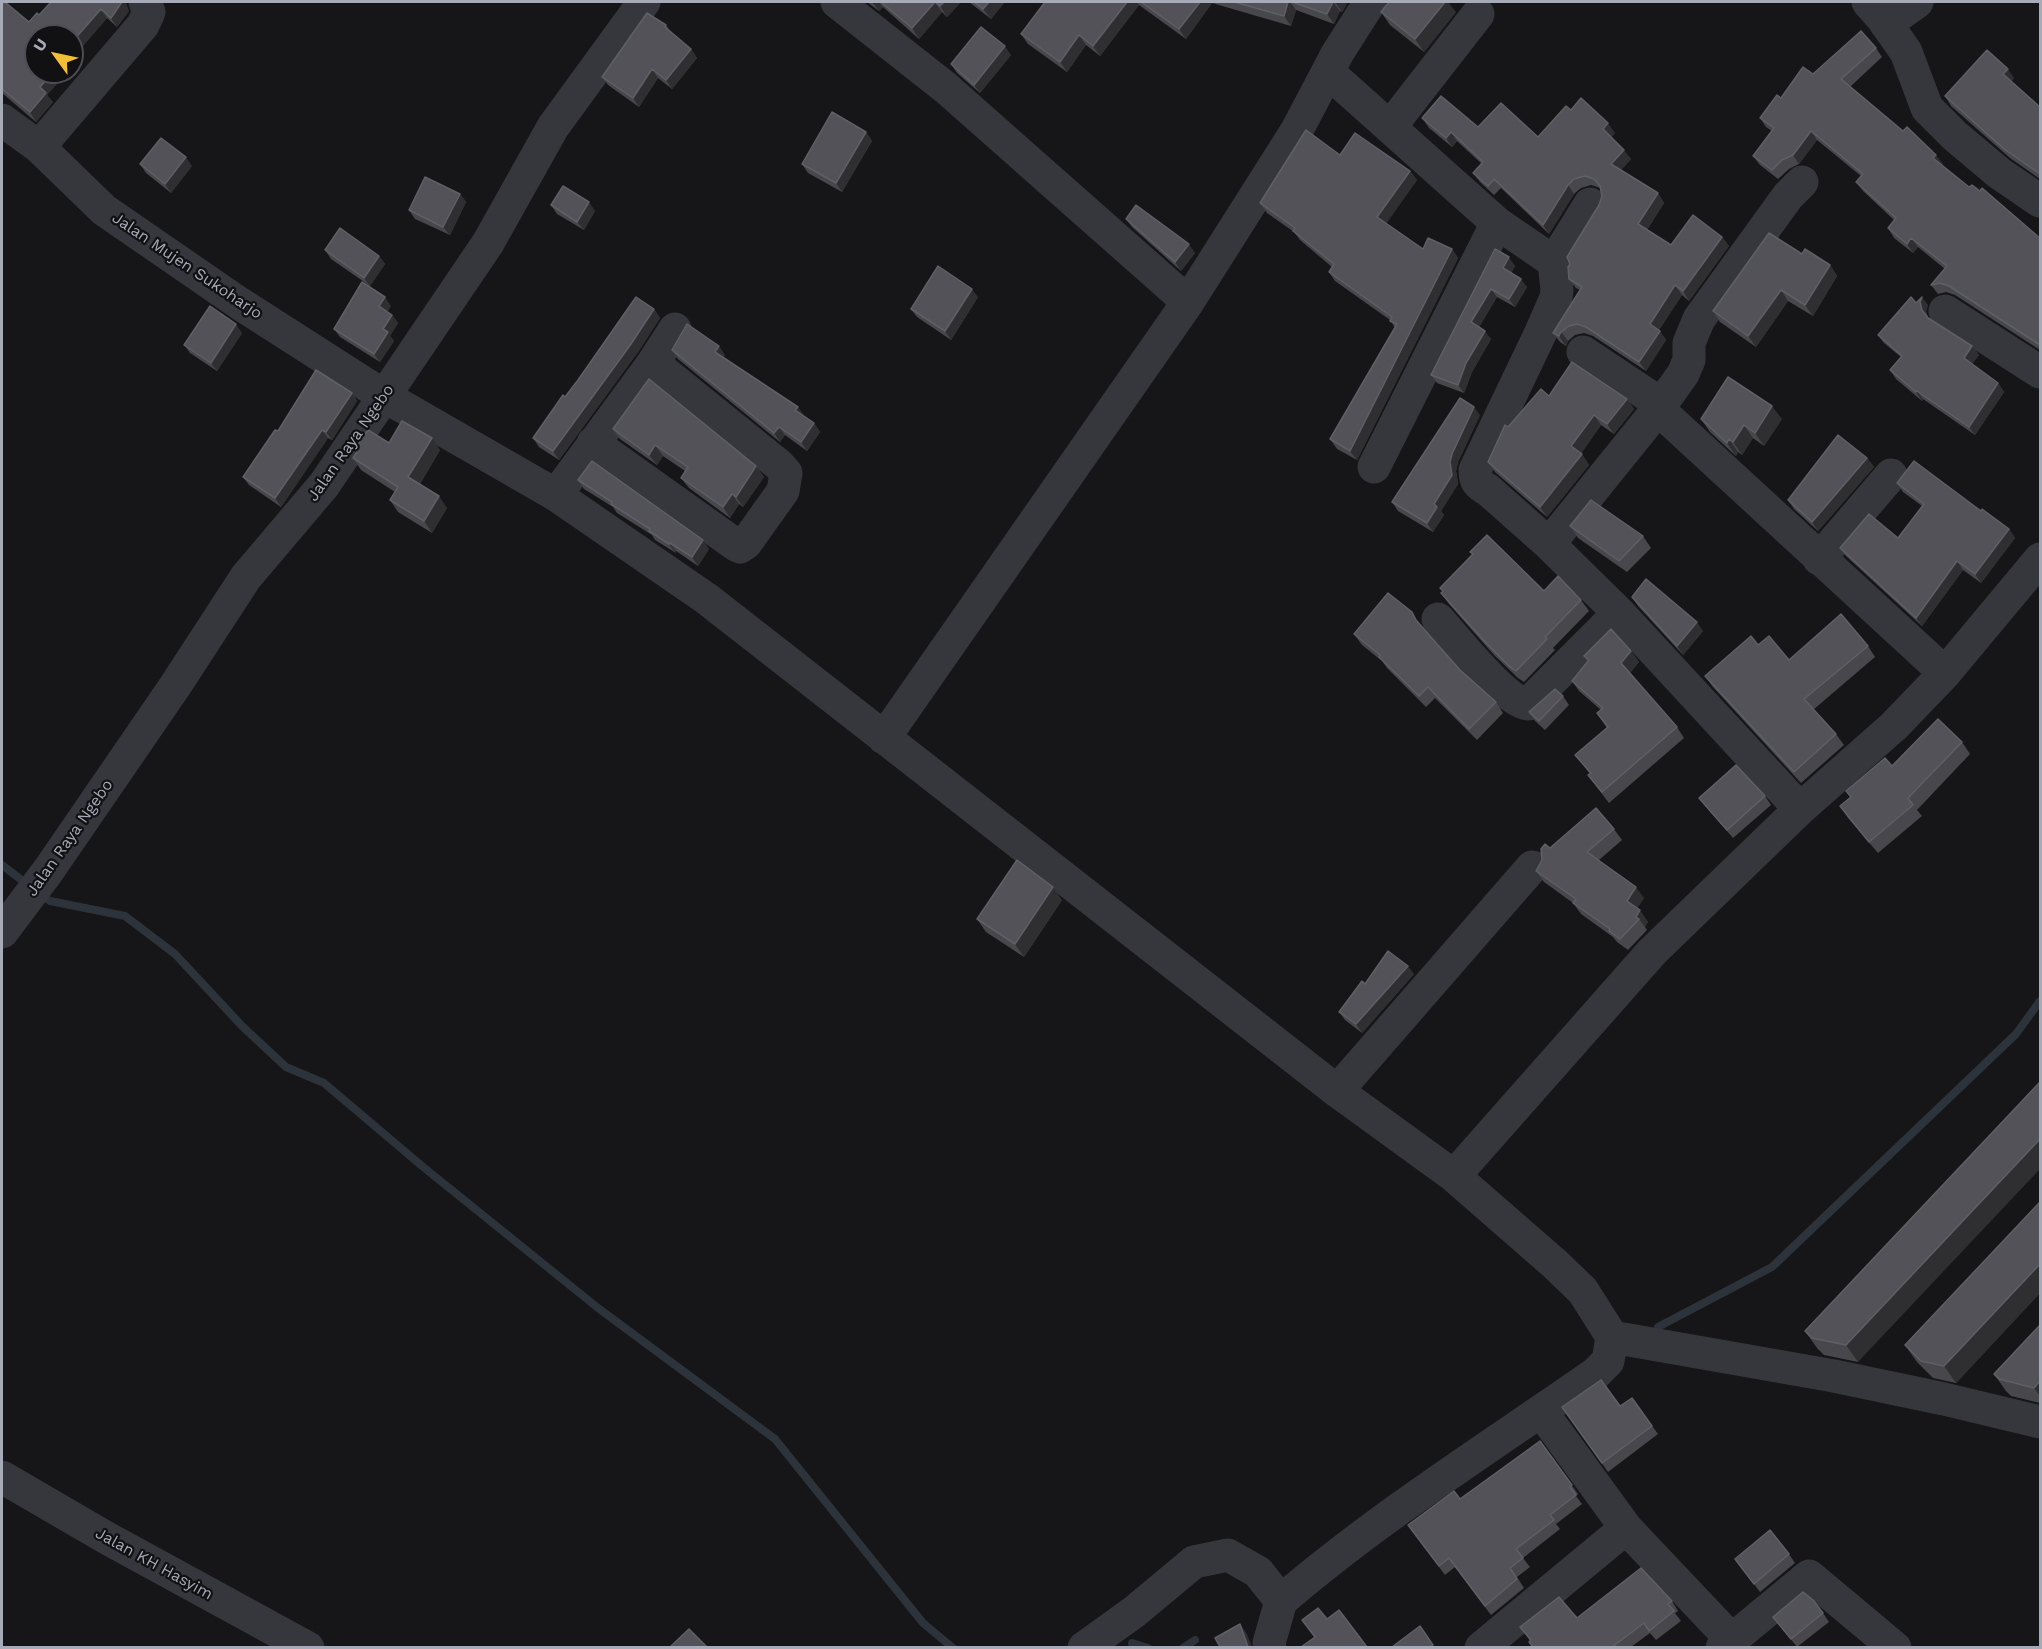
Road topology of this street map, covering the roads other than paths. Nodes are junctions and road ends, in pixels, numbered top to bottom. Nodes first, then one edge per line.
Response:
1 (644, 2) edge
2 (837, 2) edge
3 (1370, 2) edge
4 (1917, 2) edge
5 (151, 5) edge
6 (1877, 13) edge
7 (1478, 14) dead end
8 (1328, 72) junction
9 (2, 120) edge
10 (1390, 127) junction
11 (39, 147) junction
12 (1802, 182) dead end
13 (2040, 201) edge
14 (1590, 204) dead end
15 (1497, 223) junction
16 (1554, 261) junction
17 (1188, 302) junction
18 (1945, 311) dead end
19 (675, 329) dead end
20 (1583, 352) dead end
21 (652, 363) junction
22 (2040, 372) edge
23 (384, 396) junction
24 (1659, 406) junction
25 (594, 443) junction
26 (1374, 467) dead end
27 (1892, 475) dead end
28 (556, 495) junction
29 (1549, 544) junction
30 (1819, 559) junction
31 (2040, 559) edge
32 (1618, 613) junction
33 (1438, 619) dead end
34 (1945, 673) junction
35 (884, 738) junction
36 (1800, 809) junction
37 (1532, 867) dead end
38 (11, 920) edge
39 (1337, 1091) junction
40 (1454, 1176) junction
41 (1612, 1337) junction
42 (1541, 1411) junction
43 (2040, 1422) edge
44 (2, 1477) edge
45 (1626, 1528) junction
46 (1281, 1601) junction
47 (1516, 1636) edge
48 (1727, 1643) edge
49 (1089, 1646) edge
50 (308, 1647) edge
51 (1270, 1647) edge
52 (1481, 1647) edge
53 (1895, 1647) edge

1 - 23 street, Jalan Raya Ngebo
2 - 17 street
3 - 8 street
4 - 6 street
5 - 11 street
6 - 13 street
7 - 10 street
8 - 10 street
8 - 17 street
9 - 11 street, Jalan Mujen Sukoharjo
10 - 15 street
11 - 23 street, Jalan Mujen Sukoharjo
12 - 24 street
14 - 16 street
15 - 16 street
15 - 26 street
16 - 29 street
17 - 35 street
18 - 22 street
19 - 21 street
20 - 24 street
21 - 25 street
21 - 25 street
23 - 28 street, Jalan Mujen Sukoharjo
23 - 38 street, Jalan Raya Ngebo
24 - 29 street
24 - 30 street
25 - 28 street
27 - 30 street
28 - 35 street, Jalan Mujen Sukoharjo
29 - 32 street
30 - 34 street
31 - 34 street
32 - 33 street
32 - 36 street
34 - 36 street
35 - 39 street, Jalan Mujen Sukoharjo
36 - 40 street
37 - 39 street
39 - 40 street, Jalan Mujen Sukoharjo
40 - 41 street, Jalan Mujen Sukoharjo
41 - 42 street
41 - 43 street
42 - 45 street
42 - 46 street
44 - 50 street, Jalan KH Hasyim
45 - 47 street
45 - 48 street
46 - 49 street
46 - 51 street
47 - 52 street
48 - 53 street

